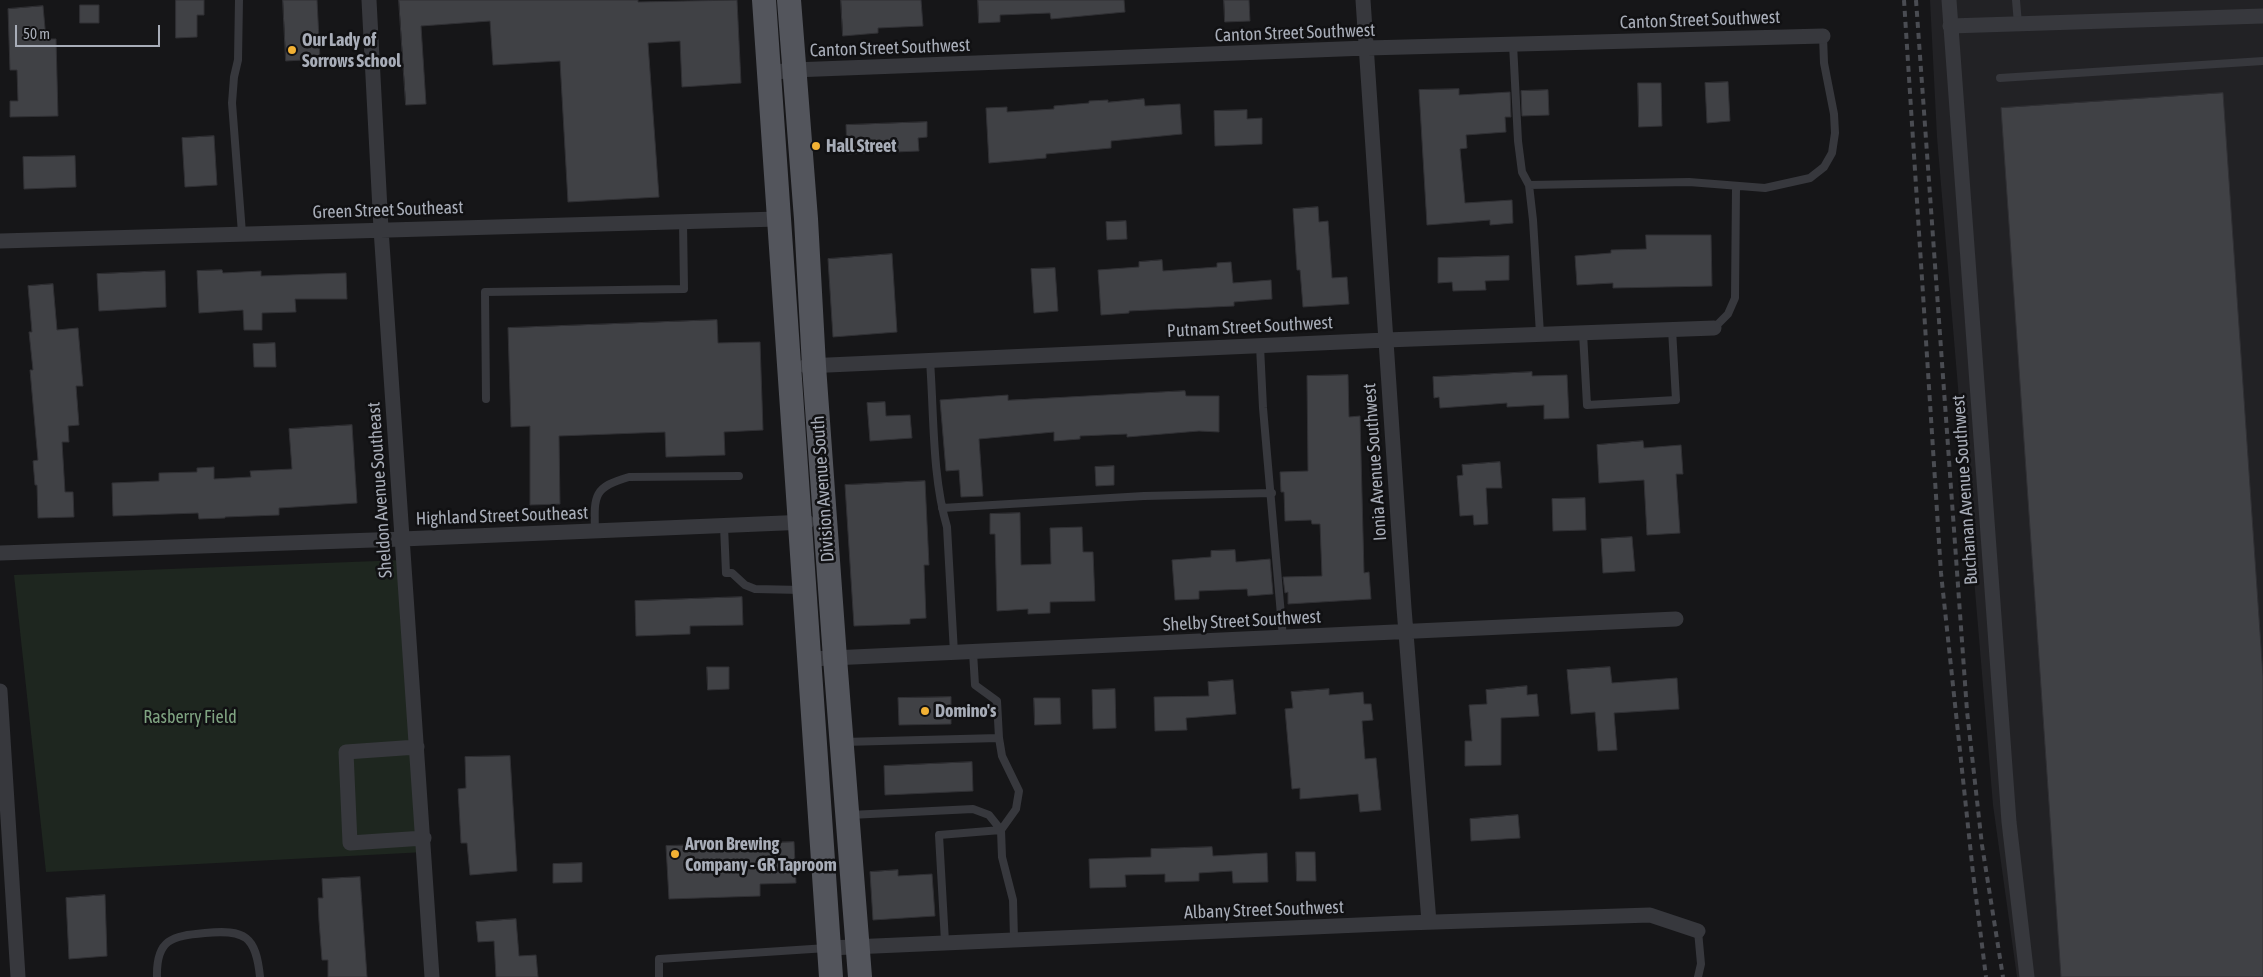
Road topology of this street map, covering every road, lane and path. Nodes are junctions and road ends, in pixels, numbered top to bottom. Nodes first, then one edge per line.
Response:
1 (239, 0) edge
2 (369, 0) edge
3 (764, 0) edge
4 (789, 0) edge
5 (1363, 0) edge
6 (1948, 0) edge
7 (2016, 0) edge
8 (2263, 16) edge
9 (2018, 24) junction
10 (1950, 26) junction
11 (1823, 36) joint
12 (1513, 44) junction
13 (1367, 48) junction
14 (2263, 61) edge
15 (793, 70) junction
16 (768, 73) junction
17 (2000, 78) dead end
18 (1529, 185) junction
19 (1736, 187) junction
20 (778, 219) junction
21 (683, 222) junction
22 (381, 229) junction
23 (242, 233) junction
24 (0, 241) edge
25 (1714, 328) joint
26 (1672, 330) junction
27 (1582, 333) junction
28 (1540, 334) junction
29 (1386, 340) junction
30 (1260, 346) junction
31 (930, 361) junction
32 (814, 366) junction
33 (789, 367) junction
34 (486, 399) dead end
35 (739, 476) dead end
36 (1272, 493) junction
37 (942, 508) junction
38 (826, 521) junction
39 (800, 522) junction
40 (724, 526) junction
41 (595, 531) junction
42 (402, 540) junction
43 (0, 553) edge
44 (804, 590) junction
45 (1676, 619) dead end
46 (1406, 632) junction
47 (1283, 638) junction
48 (973, 652) junction
49 (954, 653) junction
50 (835, 658) junction
51 (810, 660) junction
52 (0, 691) edge
53 (999, 738) junction
54 (841, 742) junction
55 (417, 747) junction
56 (847, 815) junction
57 (1001, 830) junction
58 (424, 838) junction
59 (1429, 922) junction
60 (1698, 931) joint
61 (1014, 939) junction
62 (945, 942) junction
63 (858, 946) junction
64 (829, 948) junction
65 (18, 977) edge
66 (158, 977) edge
67 (260, 977) edge
68 (432, 977) edge
69 (659, 977) edge
70 (831, 977) edge
71 (860, 977) edge
72 (1698, 977) edge
73 (2027, 977) edge

1 - 23 lane
2 - 22 street, Sheldon Avenue Southeast
3 - 16 main road, Division Avenue South
4 - 15 main road, Division Avenue South
5 - 13 street, Ionia Avenue Southwest
6 - 10 street, Buchanan Avenue Southwest
7 - 9 lane
8 - 9 street
9 - 10 street
10 - 73 street, Buchanan Avenue Southwest
11 - 12 street, Canton Street Southwest
11 - 19 lane
12 - 13 street, Canton Street Southwest
12 - 18 lane
13 - 15 street, Canton Street Southwest
13 - 29 street, Ionia Avenue Southwest
14 - 17 lane
15 - 16 street, Canton Street Southwest
15 - 32 main road, Division Avenue South
16 - 20 main road, Division Avenue South
18 - 19 lane
18 - 28 lane
19 - 25 lane
20 - 21 street, Green Street Southeast
20 - 33 main road, Division Avenue South
21 - 22 street, Green Street Southeast
21 - 34 lane
22 - 23 street, Green Street Southeast
22 - 42 street, Sheldon Avenue Southeast
23 - 24 street, Green Street Southeast
25 - 26 street, Putnam Street Southwest
26 - 27 street, Putnam Street Southwest
26 - 27 lane
27 - 28 street, Putnam Street Southwest
28 - 29 street, Putnam Street Southwest
29 - 30 street, Putnam Street Southwest
29 - 46 street, Ionia Avenue Southwest
30 - 31 street, Putnam Street Southwest
30 - 36 lane
31 - 32 street, Putnam Street Southwest
31 - 37 lane
32 - 33 street, Putnam Street Southwest
32 - 38 main road, Division Avenue South
33 - 39 main road, Division Avenue South
35 - 41 lane
36 - 37 lane
36 - 47 lane
37 - 49 lane
38 - 39 street, Highland Street Southeast
38 - 50 main road, Division Avenue South
39 - 40 street, Highland Street Southeast
39 - 44 main road, Division Avenue South
40 - 41 street, Highland Street Southeast
40 - 44 lane
41 - 42 street, Highland Street Southeast
42 - 43 street, Highland Street Southeast
42 - 55 street, Sheldon Avenue Southeast
44 - 51 main road, Division Avenue South
45 - 46 street, Shelby Street Southwest
46 - 47 street, Shelby Street Southwest
46 - 59 street, Ionia Avenue Southwest
47 - 48 street, Shelby Street Southwest
48 - 49 street, Shelby Street Southwest
48 - 53 lane
49 - 50 street, Shelby Street Southwest
50 - 51 street, Shelby Street Southwest
50 - 54 main road, Division Avenue South
51 - 64 main road, Division Avenue South
52 - 65 street
53 - 54 lane
53 - 57 lane
54 - 56 main road, Division Avenue South
55 - 58 street, Sheldon Avenue Southeast
55 - 58 street
56 - 57 lane
56 - 63 main road, Division Avenue South
57 - 61 lane
57 - 62 lane
58 - 68 street, Sheldon Avenue Southeast
59 - 60 street, Albany Street Southwest
59 - 61 street, Albany Street Southwest
60 - 72 lane
61 - 62 street, Albany Street Southwest
62 - 63 street, Albany Street Southwest
63 - 64 street, Albany Street Southwest
63 - 71 main road, Division Avenue South
64 - 69 lane
64 - 70 main road, Division Avenue South
66 - 67 lane

